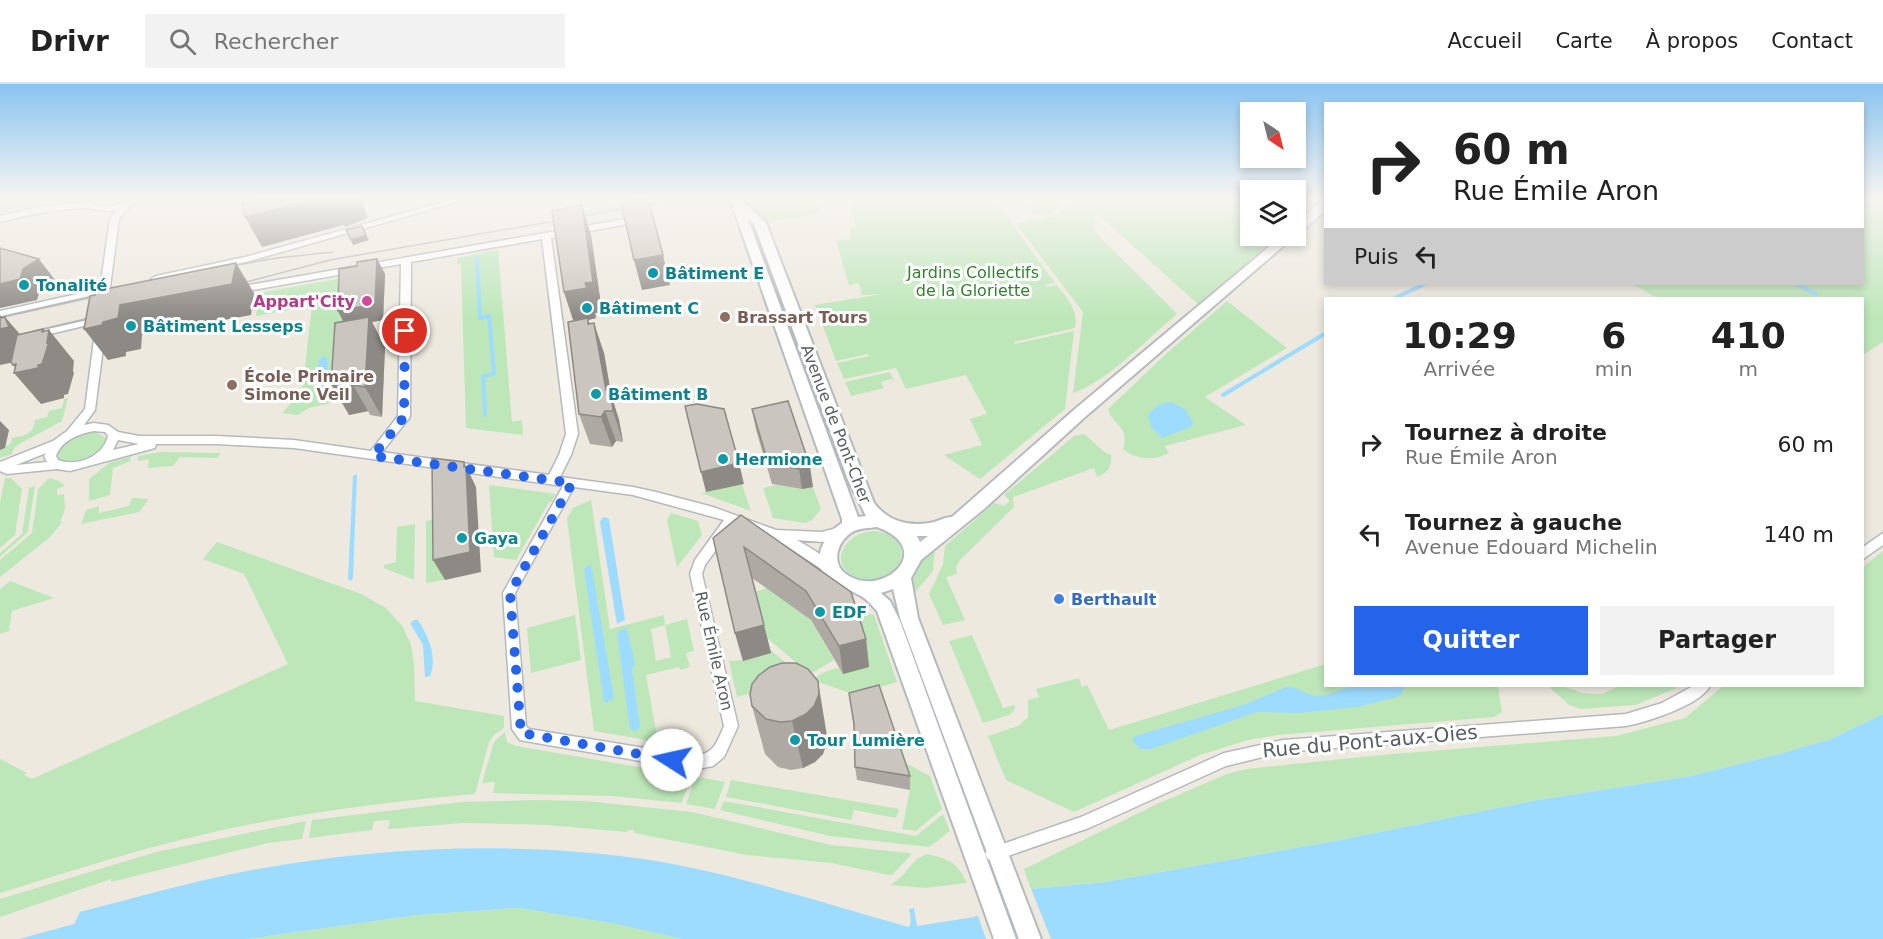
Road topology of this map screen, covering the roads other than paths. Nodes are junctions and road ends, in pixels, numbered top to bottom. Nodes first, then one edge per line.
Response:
1 (112, 239) edge
2 (319, 239) edge
3 (529, 239) edge
4 (546, 239) edge
5 (748, 239) edge
6 (766, 239) edge
7 (1277, 246) edge
8 (406, 260) junction
9 (150, 281) edge
10 (123, 287) edge
11 (105, 291) junction
12 (222, 292) edge
13 (0, 314) edge
14 (26, 337) edge
15 (90, 410) junction
16 (102, 427) junction
17 (70, 434) junction
18 (114, 435) junction
19 (176, 441) junction
20 (57, 443) junction
21 (373, 456) junction
22 (98, 458) junction
23 (57, 465) junction
24 (0, 469) edge
25 (552, 480) junction
26 (572, 483) junction
27 (732, 519) junction
28 (878, 520) junction
29 (956, 521) junction
30 (845, 529) junction
31 (899, 529) junction
32 (771, 533) junction
33 (1883, 538) edge
34 (1864, 553) edge
35 (914, 556) junction
36 (831, 570) junction
37 (902, 578) junction
38 (865, 589) junction
39 (1701, 687) edge
40 (998, 852) junction
41 (977, 858) junction
42 (1005, 939) edge
43 (1029, 939) edge

1 - 11 street
2 - 9 street
3 - 8 street
4 - 25 street
5 - 30 main road, Avenue de Pont-Cher
6 - 28 main road, Avenue de Pont-Cher
7 - 29 main road
8 - 12 street
8 - 21 street
10 - 11 street
11 - 13 street
14 - 15 street
15 - 16 street
15 - 17 street
16 - 17 street
16 - 18 street
17 - 20 street
18 - 19 street
18 - 22 street
19 - 21 street
19 - 22 street
20 - 23 street
20 - 24 street
21 - 25 street
22 - 23 street
23 - 24 street
25 - 26 street
26 - 27 street
26 - 27 street, Rue Émile Aron
27 - 32 street
28 - 30 main road
28 - 31 main road
29 - 31 main road
29 - 35 main road
30 - 32 street
30 - 36 main road
31 - 35 main road
32 - 36 street
33 - 34 street
35 - 37 main road
36 - 38 main road
37 - 38 main road
37 - 40 main road
38 - 41 main road
39 - 40 street, Rue du Pont-aux-Oies
40 - 41 street, Rue du Pont-aux-Oies
40 - 43 main road
41 - 42 main road

